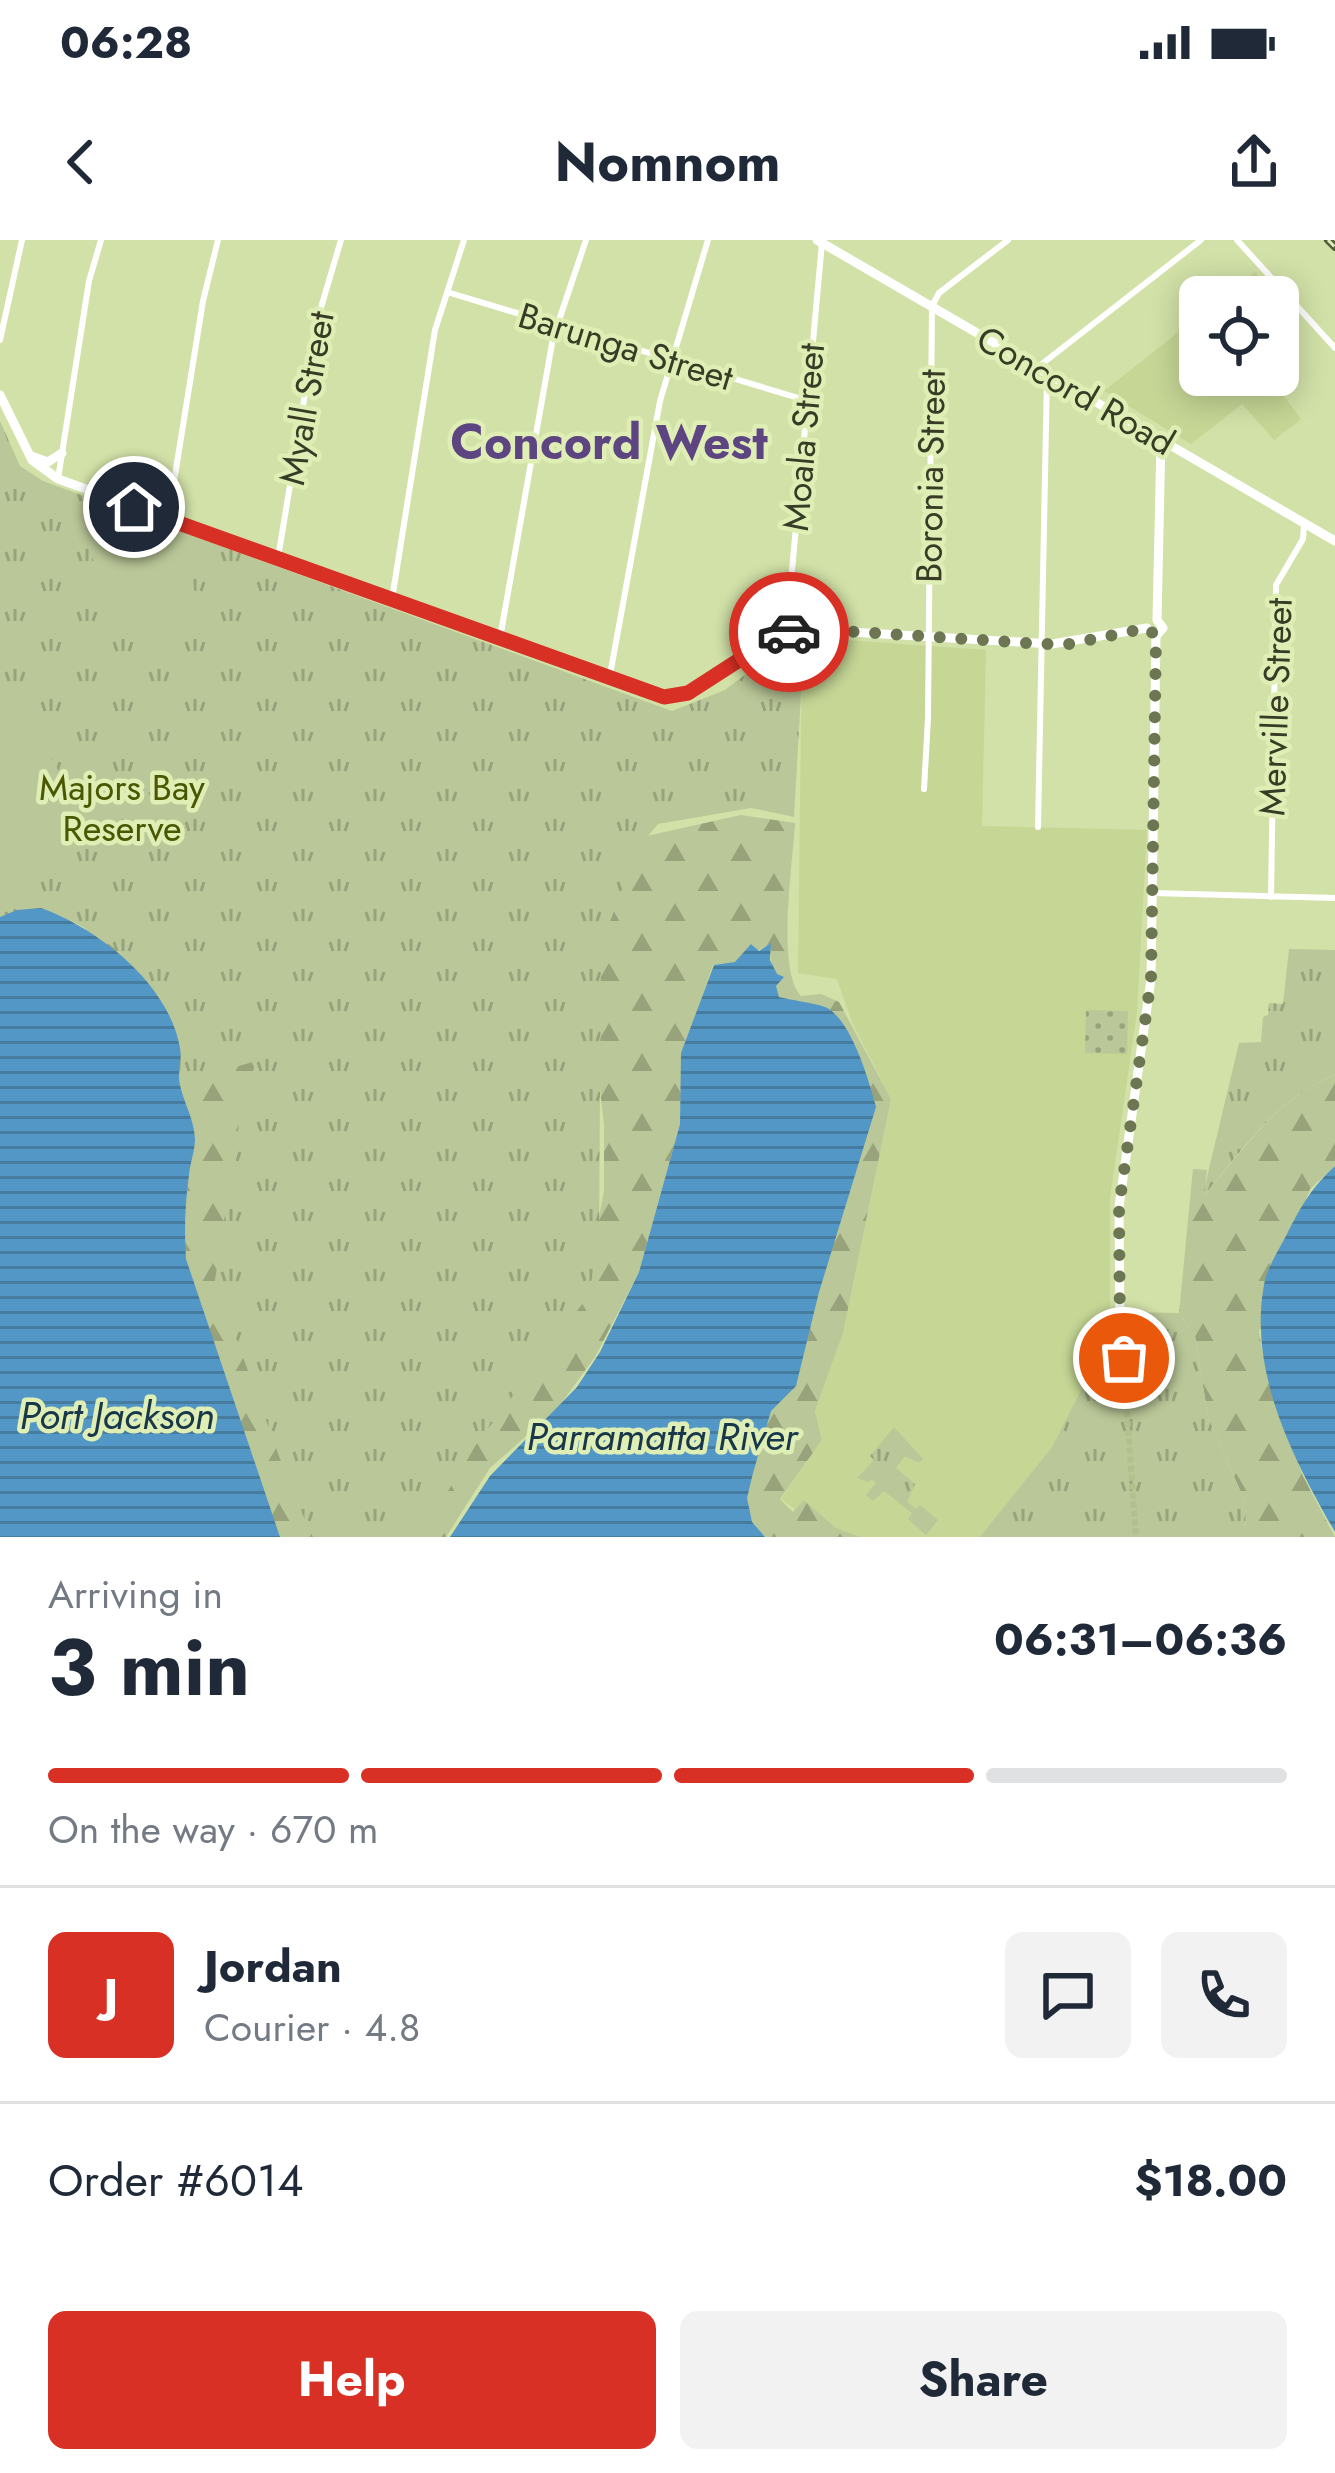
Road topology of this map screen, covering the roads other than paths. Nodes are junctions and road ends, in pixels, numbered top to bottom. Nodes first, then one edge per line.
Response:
1 (22, 240) edge
2 (101, 240) edge
3 (218, 240) edge
4 (341, 240) edge
5 (464, 240) edge
6 (586, 240) edge
7 (708, 240) edge
8 (1008, 240) edge
9 (1201, 240) edge
10 (1237, 240) edge
11 (818, 241) edge
12 (447, 292) junction
13 (932, 306) junction
14 (557, 326) junction
15 (0, 340) edge
16 (1335, 348) edge
17 (672, 361) junction
18 (1042, 370) junction
19 (0, 395) edge
20 (805, 400) junction
21 (1161, 439) junction
22 (27, 452) junction
23 (62, 453) junction
24 (58, 479) junction
25 (168, 519) junction
26 (1304, 523) junction
27 (1335, 541) edge
28 (278, 559) junction
29 (392, 598) junction
30 (790, 632) junction
31 (1152, 632) junction
32 (500, 638) junction
33 (927, 638) junction
34 (1043, 644) junction
35 (610, 678) junction
36 (924, 789) dead end
37 (1038, 827) dead end
38 (1153, 893) junction
39 (1271, 897) junction
40 (1335, 898) edge
41 (1120, 1337) dead end

1 - 15 street
2 - 23 street
3 - 25 street
4 - 28 street, Myall Street
5 - 12 street
6 - 14 street
7 - 17 street
8 - 13 street
9 - 18 street
10 - 16 street
11 - 13 main road, Concord Road
11 - 20 street, Moala Street
12 - 14 street, Barunga Street
12 - 29 street
13 - 18 main road, Concord Road
13 - 33 street, Boronia Street
14 - 17 street, Barunga Street
14 - 32 street
17 - 20 street, Barunga Street
17 - 35 street
18 - 21 main road, Concord Road
18 - 34 street
19 - 22 main road
20 - 30 street, Moala Street
21 - 26 main road, Concord Road
21 - 31 main road
22 - 23 main road
22 - 24 main road
23 - 24 street
24 - 25 main road
25 - 28 main road
26 - 27 main road, Concord Road
26 - 39 street, Merville Street
28 - 29 main road
29 - 32 main road
30 - 33 main road
30 - 35 main road
31 - 34 main road
31 - 38 main road
32 - 35 main road
33 - 34 main road
33 - 36 street, Boronia Street
34 - 37 street
38 - 39 street
38 - 41 main road
39 - 40 street

